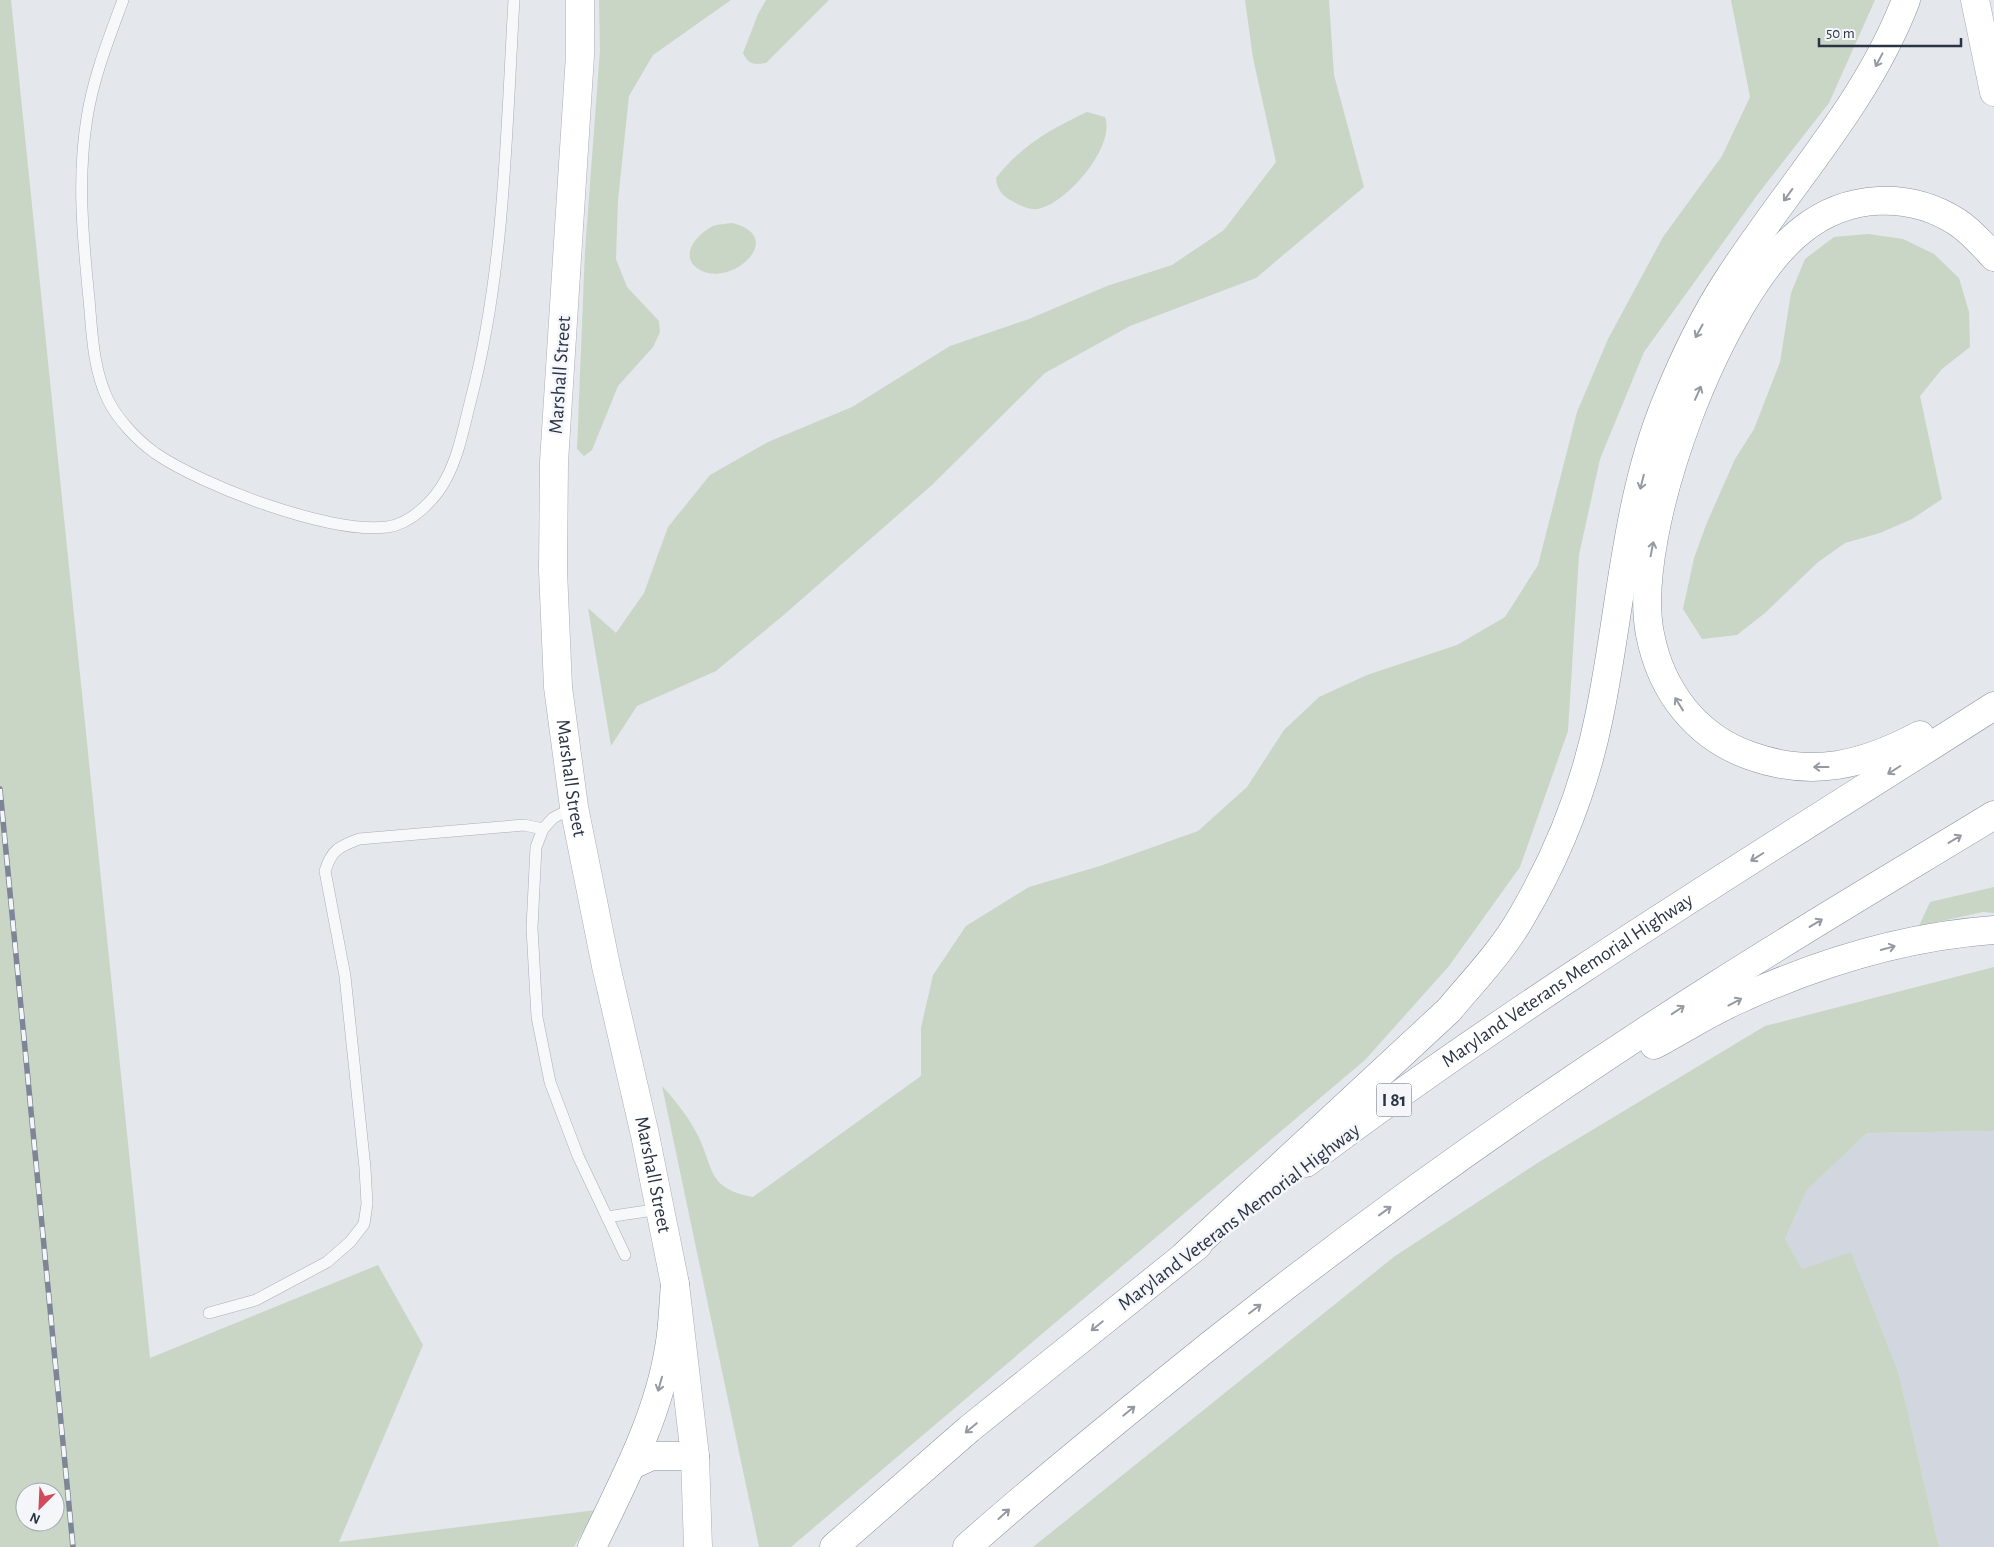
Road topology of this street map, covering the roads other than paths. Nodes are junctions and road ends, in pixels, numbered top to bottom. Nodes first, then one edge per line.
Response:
1 (123, 0) edge
2 (514, 0) edge
3 (580, 0) edge
4 (1906, 0) edge
5 (1975, 0) edge
6 (1994, 92) edge
7 (1994, 257) edge
8 (1994, 696) edge
9 (1994, 706) edge
10 (574, 807) junction
11 (1994, 815) edge
12 (543, 829) junction
13 (1994, 930) edge
14 (1507, 1124) junction
15 (660, 1210) junction
16 (607, 1217) junction
17 (625, 1255) dead end
18 (1185, 1256) junction
19 (675, 1284) junction
20 (209, 1313) dead end
21 (695, 1456) junction
22 (632, 1464) junction
23 (592, 1547) edge
24 (698, 1547) edge
25 (834, 1547) edge
26 (967, 1547) edge

1 - 2 lane
3 - 10 main road, Marshall Street
4 -> 18 main road
5 - 6 main road
8 -> 7 main road
9 -> 18 main road, Maryland Veterans Memorial Highway / I 81
10 - 12 lane
10 - 15 main road, Marshall Street
14 -> 11 main road
12 - 16 lane
12 - 20 lane
14 -> 13 main road
26 -> 14 main road
15 - 16 lane
15 - 19 main road, Marshall Street
16 - 17 lane
18 -> 25 main road, Maryland Veterans Memorial Highway / I 81
19 - 21 main road, Marshall Street
19 -> 22 main road
21 - 22 main road
21 - 24 main road, Marshall Street
22 - 23 main road

